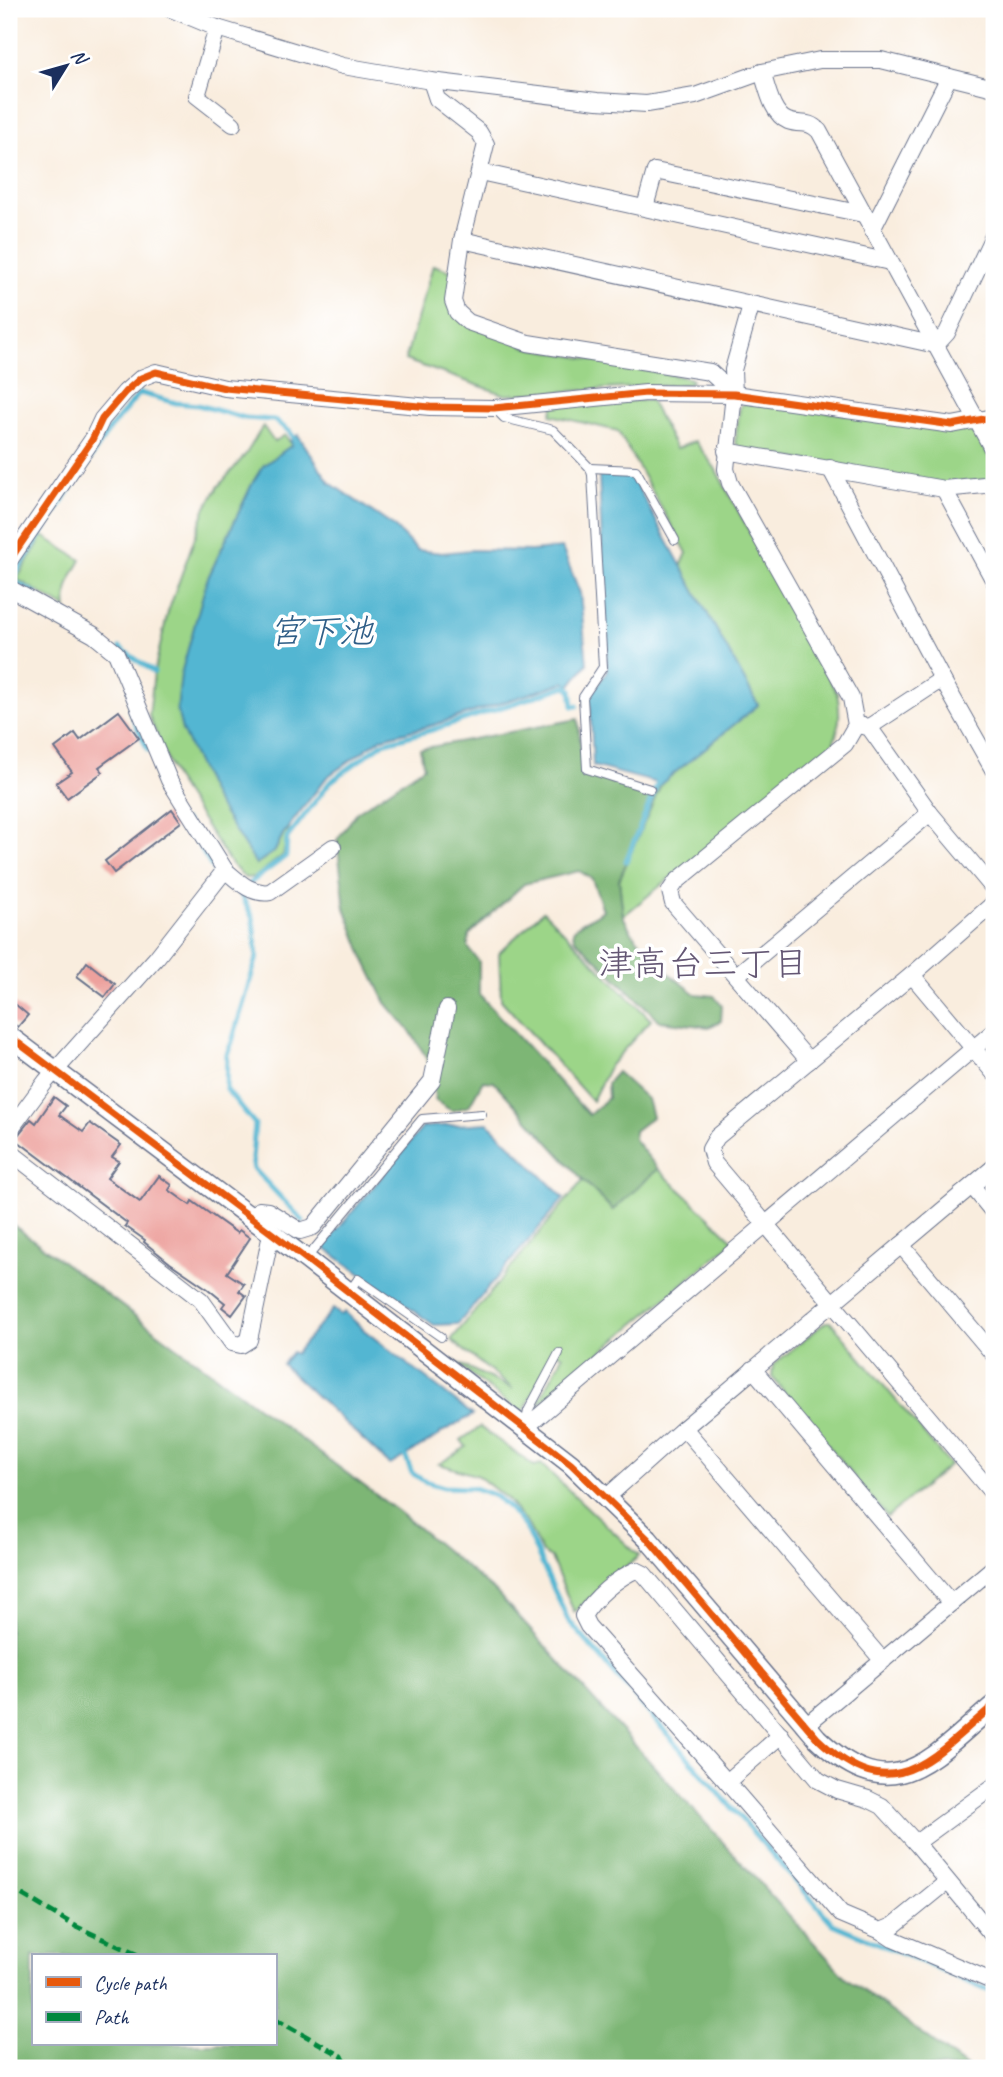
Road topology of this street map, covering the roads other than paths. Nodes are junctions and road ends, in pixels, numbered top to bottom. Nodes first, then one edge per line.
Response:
1 (171, 9) edge
2 (217, 28) junction
3 (762, 72) junction
4 (949, 77) junction
5 (431, 81) junction
6 (994, 88) edge
7 (233, 124) dead end
8 (480, 172) junction
9 (645, 207) junction
10 (863, 214) junction
11 (872, 230) junction
12 (994, 234) edge
13 (463, 240) junction
14 (890, 262) junction
15 (751, 306) junction
16 (936, 345) junction
17 (734, 394) junction
18 (494, 408) junction
19 (994, 417) edge
20 (976, 419) junction
21 (726, 451) junction
22 (994, 452) edge
23 (590, 468) junction
24 (830, 468) junction
25 (994, 484) edge
26 (944, 489) junction
27 (675, 540) dead end
28 (9, 561) edge
29 (994, 582) edge
30 (10, 589) edge
31 (942, 679) junction
32 (862, 726) junction
33 (994, 771) edge
34 (650, 789) dead end
35 (930, 813) junction
36 (333, 847) dead end
37 (221, 874) junction
38 (994, 889) edge
39 (994, 903) edge
40 (737, 975) junction
41 (912, 975) junction
42 (447, 1009) dead end
43 (994, 1031) edge
44 (9, 1036) edge
45 (973, 1049) junction
46 (809, 1061) junction
47 (55, 1071) junction
48 (994, 1073) edge
49 (482, 1114) dead end
50 (9, 1130) edge
51 (9, 1151) edge
52 (994, 1167) edge
53 (972, 1186) junction
54 (994, 1213) edge
55 (251, 1219) junction
56 (766, 1223) junction
57 (271, 1234) junction
58 (901, 1245) junction
59 (306, 1259) junction
60 (348, 1293) junction
61 (833, 1302) junction
62 (441, 1337) dead end
63 (559, 1353) dead end
64 (994, 1355) edge
65 (753, 1369) junction
66 (684, 1427) junction
67 (525, 1428) junction
68 (994, 1495) edge
69 (607, 1497) junction
70 (994, 1567) edge
71 (951, 1603) junction
72 (883, 1661) junction
73 (994, 1705) edge
74 (806, 1725) junction
75 (781, 1735) junction
76 (727, 1782) junction
77 (993, 1789) edge
78 (916, 1843) junction
79 (947, 1882) junction
80 (881, 1931) junction
81 (994, 1937) edge
82 (994, 1982) edge

1 - 2 street
2 - 5 street
2 - 7 street
3 - 4 street
3 - 5 street
3 - 10 street
4 - 6 street
4 - 11 street
5 - 8 street
8 - 9 street
8 - 13 street
9 - 10 street
9 - 14 street
10 - 11 street
11 - 14 street
12 - 16 street
13 - 15 street
13 - 17 street
14 - 16 street
15 - 16 street
15 - 17 street
16 - 20 street
17 - 18 street
17 - 20 street
17 - 21 street
18 - 23 lane
18 - 28 street
19 - 20 street
20 - 22 street
21 - 24 street
21 - 32 street
23 - 27 lane
23 - 34 lane
24 - 26 street
24 - 31 street
25 - 26 street
26 - 29 street
30 - 37 street
31 - 32 street
31 - 33 street
32 - 35 street
32 - 40 street
35 - 38 street
35 - 40 street
36 - 37 street
37 - 47 street
39 - 41 street
40 - 46 street
41 - 45 street
41 - 46 street
42 - 55 street
43 - 45 street
44 - 47 street
45 - 48 street
45 - 56 street
46 - 56 street
47 - 50 street
47 - 55 street
49 - 59 lane
51 - 57 street
52 - 53 street
53 - 54 street
53 - 58 street
55 - 57 street
56 - 61 street
56 - 67 street
57 - 59 street
58 - 61 street
58 - 64 street
59 - 60 street
60 - 62 lane
60 - 67 street
61 - 65 street
61 - 68 street
63 - 67 lane
65 - 66 street
65 - 71 street
66 - 69 street
66 - 72 street
67 - 69 street
69 - 74 street
70 - 71 street
71 - 72 street
72 - 74 street
73 - 74 street
75 - 76 street
75 - 76 street
75 - 78 street
76 - 80 street
77 - 78 street
78 - 79 street
79 - 80 street
79 - 81 street
80 - 82 street

